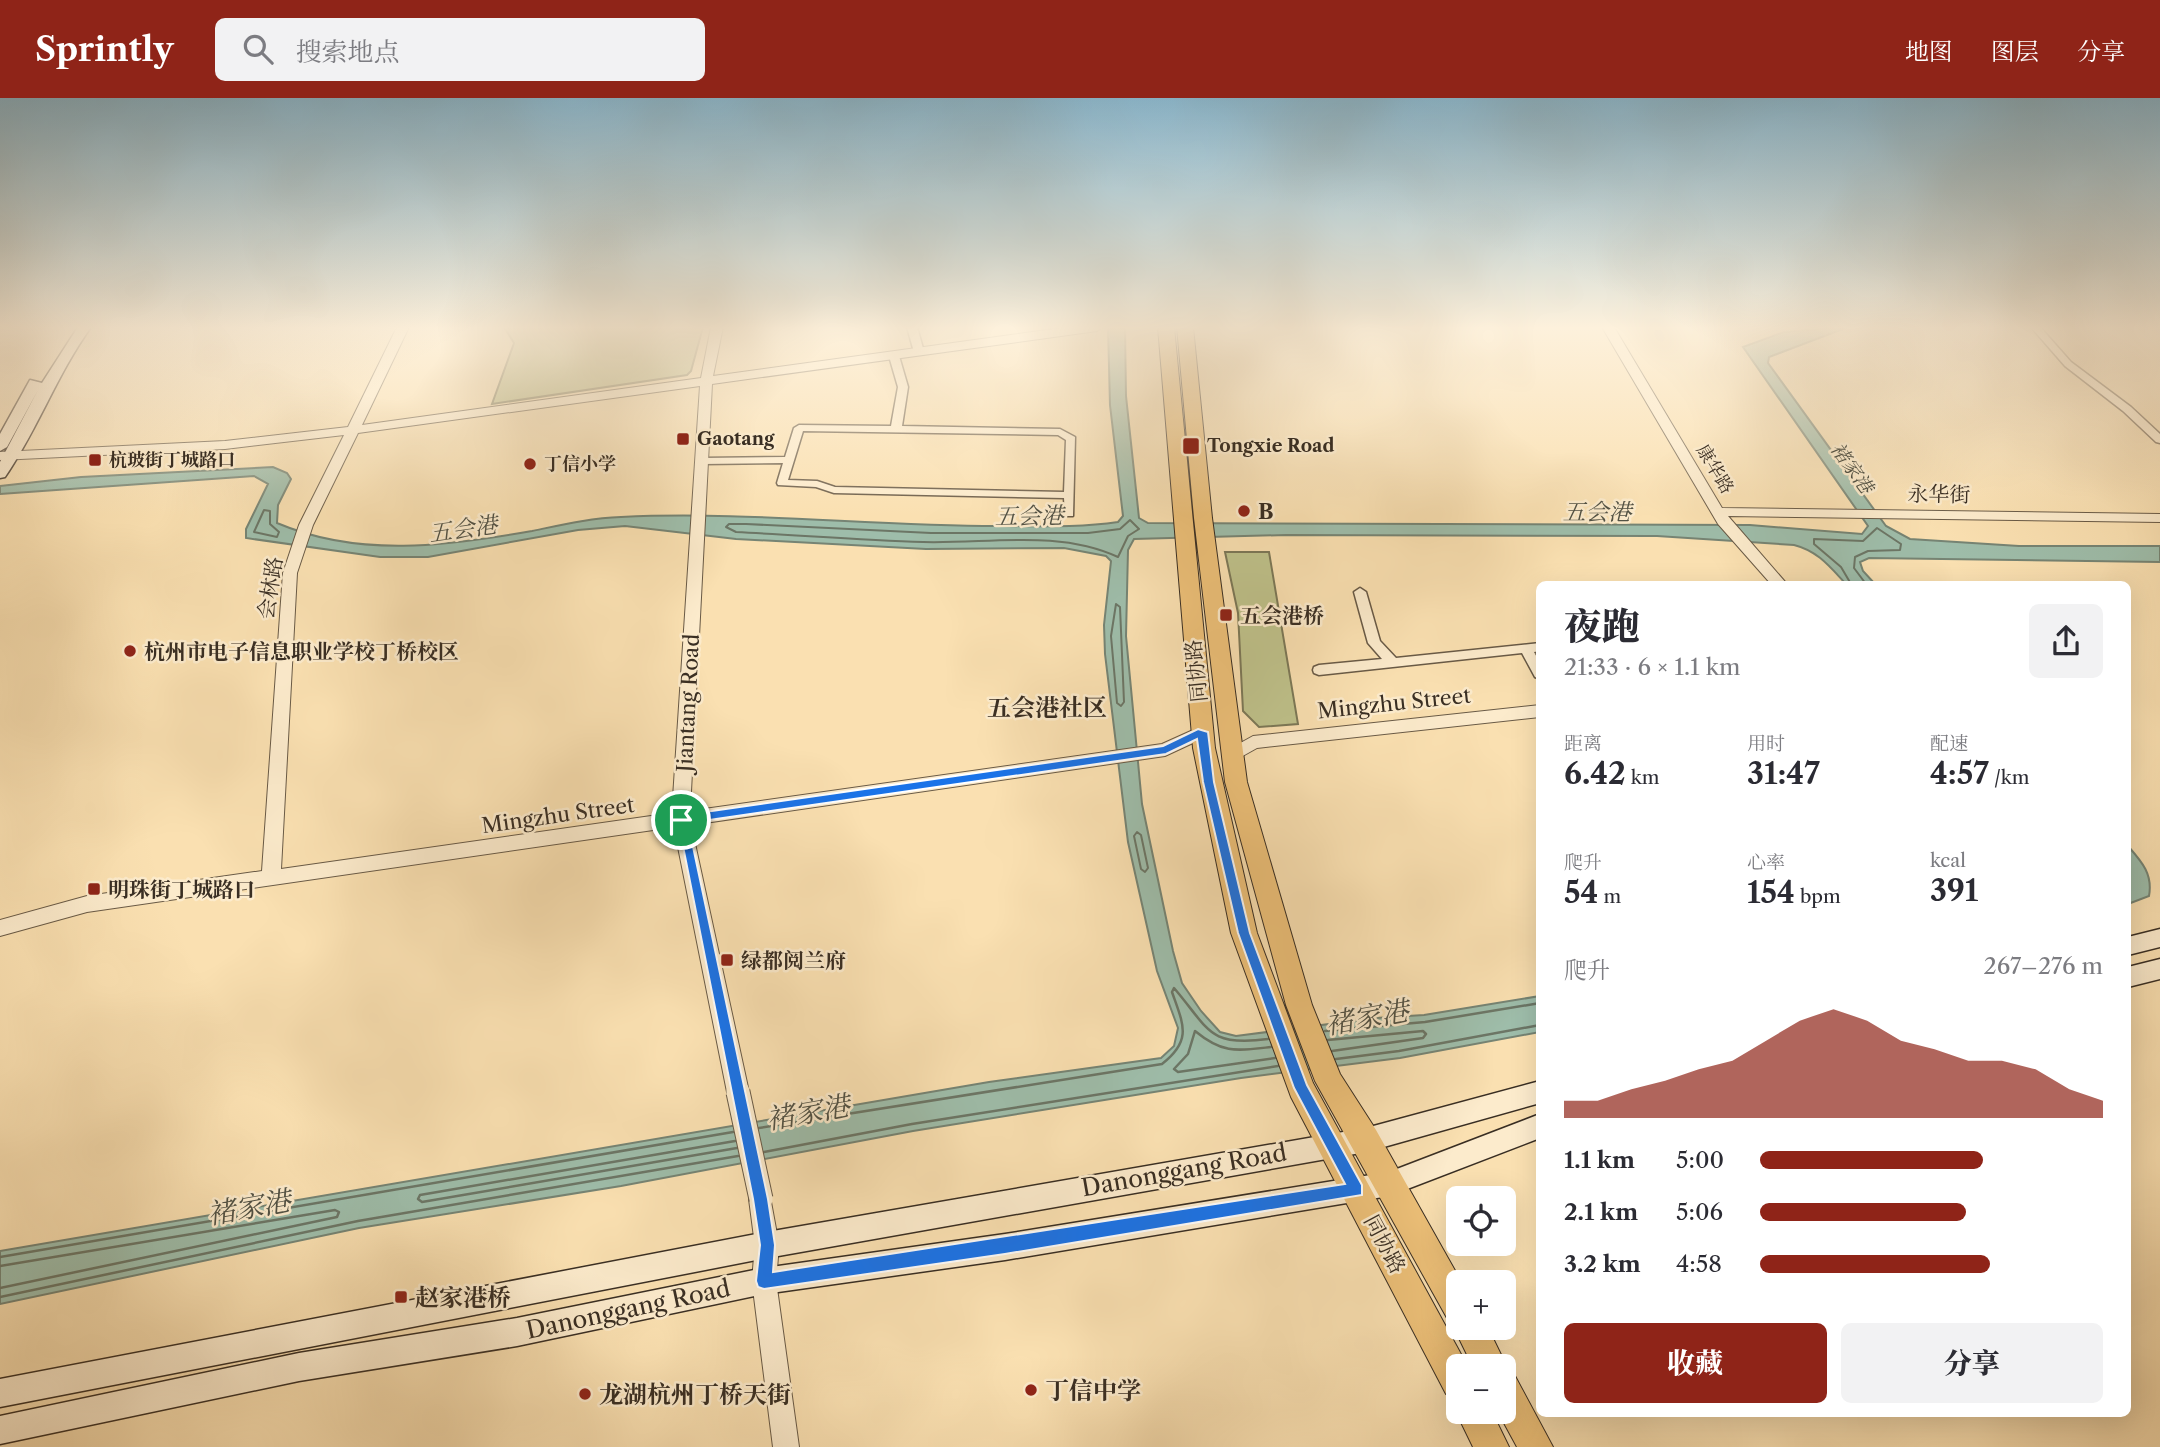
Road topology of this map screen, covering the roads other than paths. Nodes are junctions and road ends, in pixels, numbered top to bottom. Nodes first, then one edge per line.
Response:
1 (32, 390) edge
2 (45, 390) edge
3 (372, 390) edge
4 (649, 390) edge
5 (706, 390) edge
6 (903, 390) edge
7 (1175, 390) edge
8 (1188, 390) edge
9 (1646, 390) edge
10 (2102, 390) edge
11 (896, 430) junction
12 (352, 431) junction
13 (2160, 440) edge
14 (4, 453) edge
15 (789, 460) junction
16 (703, 461) junction
17 (0, 474) edge
18 (1069, 495) junction
19 (1069, 514) dead end
20 (1722, 518) junction
21 (2160, 518) edge
22 (1194, 529) junction
23 (1776, 581) edge
24 (1360, 592) dead end
25 (1536, 647) edge
26 (1525, 648) junction
27 (1391, 660) junction
28 (1536, 667) edge
29 (1319, 670) dead end
30 (1536, 710) edge
31 (1229, 729) junction
32 (1202, 732) junction
33 (1253, 742) junction
34 (1166, 750) junction
35 (1232, 756) junction
36 (1206, 763) junction
37 (681, 820) junction
38 (271, 879) junction
39 (0, 928) edge
40 (2160, 938) edge
41 (2131, 945) edge
42 (2160, 969) edge
43 (2131, 976) edge
44 (1329, 1081) joint
45 (1536, 1093) edge
46 (1536, 1128) edge
47 (1366, 1140) junction
48 (1330, 1144) junction
49 (1389, 1184) junction
50 (1356, 1190) junction
51 (767, 1245) junction
52 (764, 1281) junction
53 (1446, 1286) edge
54 (1446, 1359) edge
55 (0, 1393) edge
56 (1516, 1411) edge
57 (1480, 1424) edge
58 (0, 1430) edge
59 (786, 1447) edge
60 (1492, 1447) edge
61 (1536, 1447) edge

1 - 14 main road
2 - 14 main road
3 - 12 street, 会林路
4 - 12 street
5 - 16 street, Jiantang Road
6 - 11 street
7 - 22 main road, 同协路
8 - 22 main road, 同协路
9 - 20 street, 康华路
10 - 13 street
11 - 15 street
11 - 18 street
12 - 14 street
12 - 38 street, 会林路
14 - 17 main road
15 - 16 street
15 - 18 street
16 - 37 street, Jiantang Road
18 - 19 street
20 - 21 street, 永华街
20 - 23 street, 康华路
22 - 31 main road, 同协路
22 - 32 main road, 同协路
24 - 27 street
25 - 26 street
26 - 27 street
26 - 28 street
27 - 29 street
30 - 33 street, Mingzhu Street
31 - 33 street
31 - 35 main road, 同协路
32 - 34 street, Mingzhu Street
32 - 36 main road, 同协路
33 - 35 street, Mingzhu Street
34 - 36 street, Mingzhu Street
34 - 37 street, Mingzhu Street
35 - 44 main road, 同协路
36 - 48 main road, 同协路
37 - 38 street, Mingzhu Street
37 - 51 street, Jiantang Road, bridge
38 - 39 street, Mingzhu Street
40 - 41 main road
42 - 43 main road
44 - 47 main road, 同协路
45 - 47 main road, Danonggang Road
46 - 49 main road, Danonggang Road
47 - 48 main road, Danonggang Road
47 - 49 main road, 同协路
48 - 50 main road, 同协路
48 - 51 main road, Danonggang Road
49 - 50 main road, Danonggang Road
49 - 53 main road, 同协路
50 - 52 main road, Danonggang Road
50 - 54 main road, 同协路
51 - 52 street, Jiantang Road
51 - 55 main road, Danonggang Road
52 - 58 main road, Danonggang Road
52 - 59 street, Jiantang Road
56 - 61 main road
57 - 60 main road

